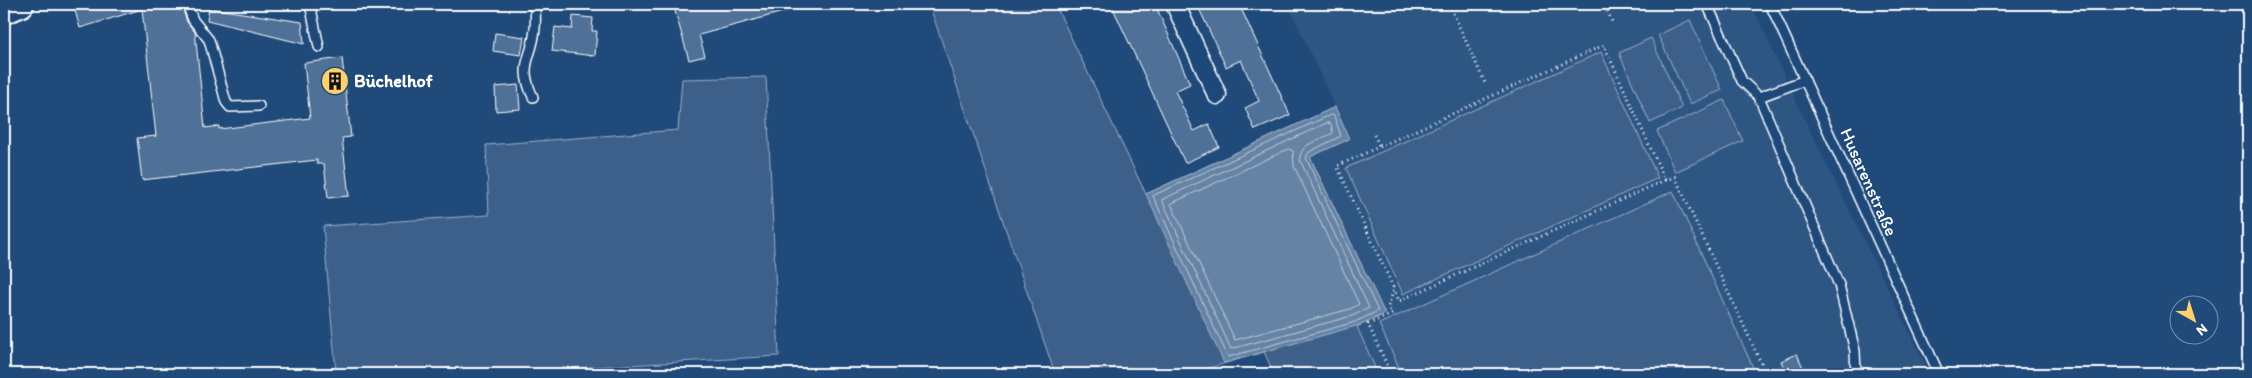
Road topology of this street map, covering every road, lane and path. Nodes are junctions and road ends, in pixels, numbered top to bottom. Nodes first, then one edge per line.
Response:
1 (21, 4) edge
2 (187, 4) edge
3 (310, 4) edge
4 (535, 4) edge
5 (1175, 4) edge
6 (1449, 4) edge
7 (1601, 4) edge
8 (1707, 4) edge
9 (1770, 4) edge
10 (4, 11) edge
11 (1614, 24) dead end
12 (319, 47) dead end
13 (1805, 80) junction
14 (1485, 83) dead end
15 (1217, 95) dead end
16 (533, 97) dead end
17 (1759, 97) junction
18 (259, 106) dead end
19 (1374, 135) dead end
20 (1380, 147) junction
21 (1665, 180) junction
22 (1394, 289) junction
23 (1391, 374) edge
24 (1766, 374) edge
25 (1856, 374) edge
26 (1938, 374) edge

1 - 10 main road
2 - 18 lane
3 - 12 lane
4 - 16 lane
5 - 15 street
6 - 14 path
7 - 11 path
8 - 17 lane
9 - 13 lane, Husarenstraße
13 - 17 lane
13 - 26 lane, Husarenstraße
17 - 25 lane
19 - 20 path
20 - 21 path
20 - 22 path
21 - 22 path
21 - 24 path
22 - 23 path

